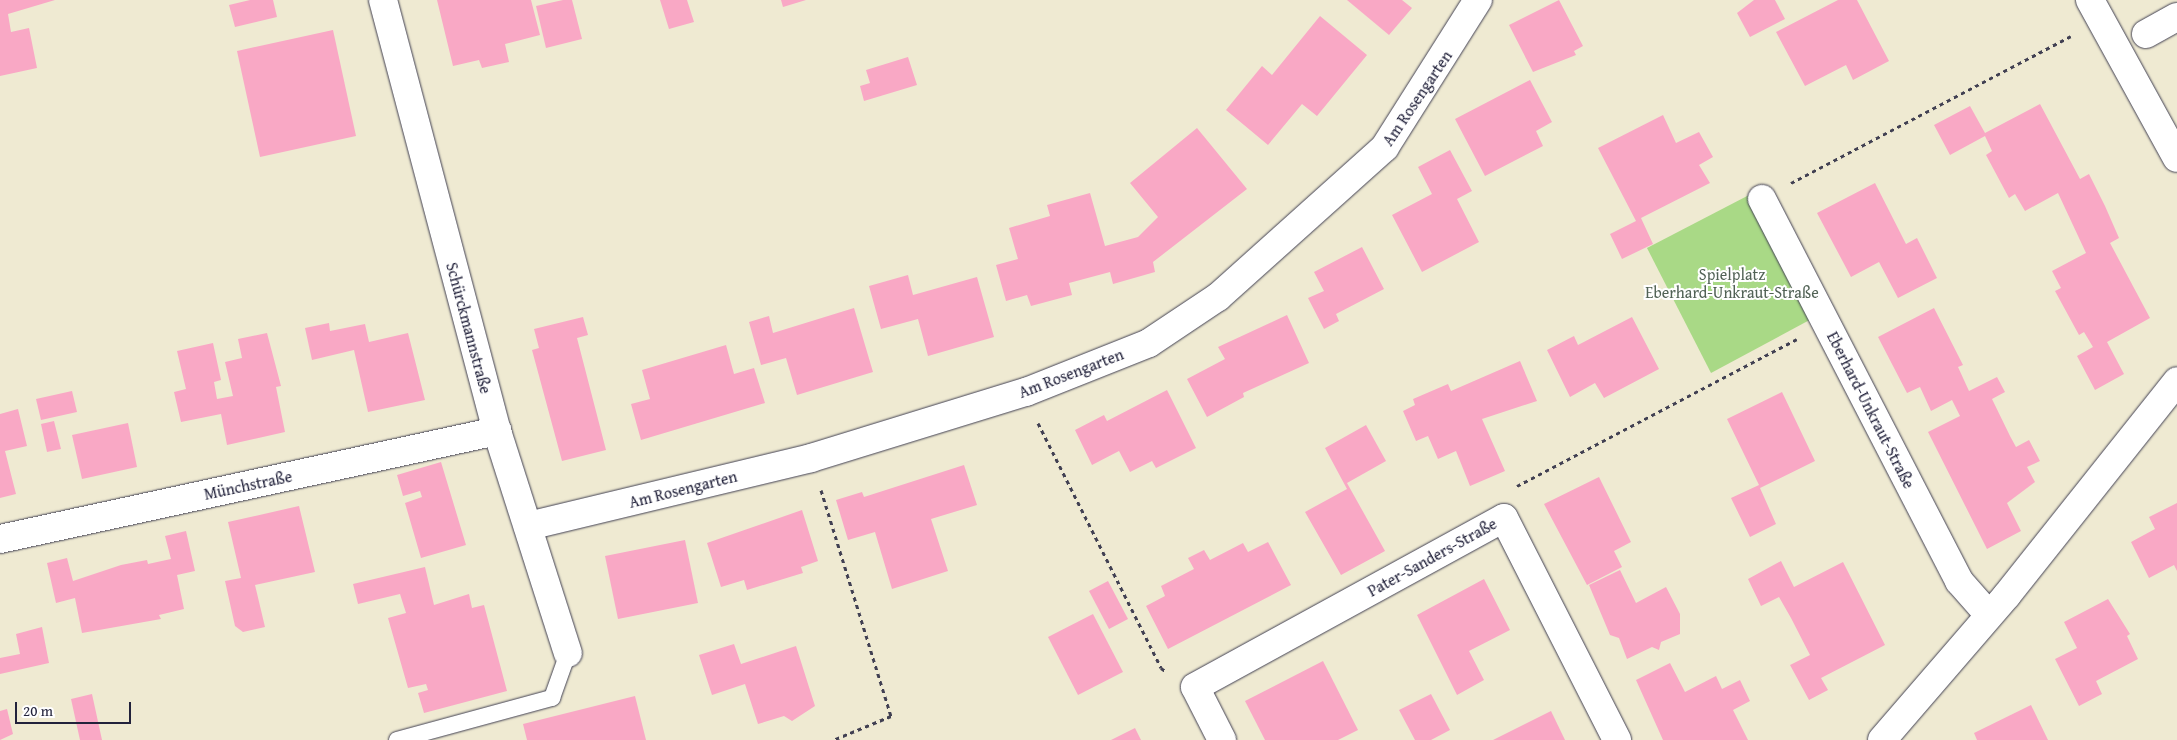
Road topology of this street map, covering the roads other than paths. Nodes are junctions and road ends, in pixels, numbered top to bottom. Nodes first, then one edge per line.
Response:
1 (383, 0) edge
2 (1478, 0) edge
3 (2096, 10) edge
4 (2177, 16) edge
5 (2146, 34) dead end
6 (2177, 158) edge
7 (1762, 199) road end
8 (2177, 381) edge
9 (496, 431) junction
10 (528, 526) junction
11 (0, 539) edge
12 (1989, 615) junction
13 (568, 653) joint
14 (397, 740) edge
15 (1222, 740) edge
16 (1617, 740) edge
17 (1882, 740) edge

1 - 9 street, Schürckmannstraße
2 - 10 street, Am Rosengarten
3 - 6 street
4 - 5 street
7 - 12 street, Eberhard-Unkraut-Straße
8 - 12 street
9 - 10 street, Schürckmannstraße
9 - 11 street, Münchstraße
10 - 13 street, Schürckmannstraße
12 - 17 street
13 - 14 lane
15 - 16 street, Pater-Sanders-Straße

